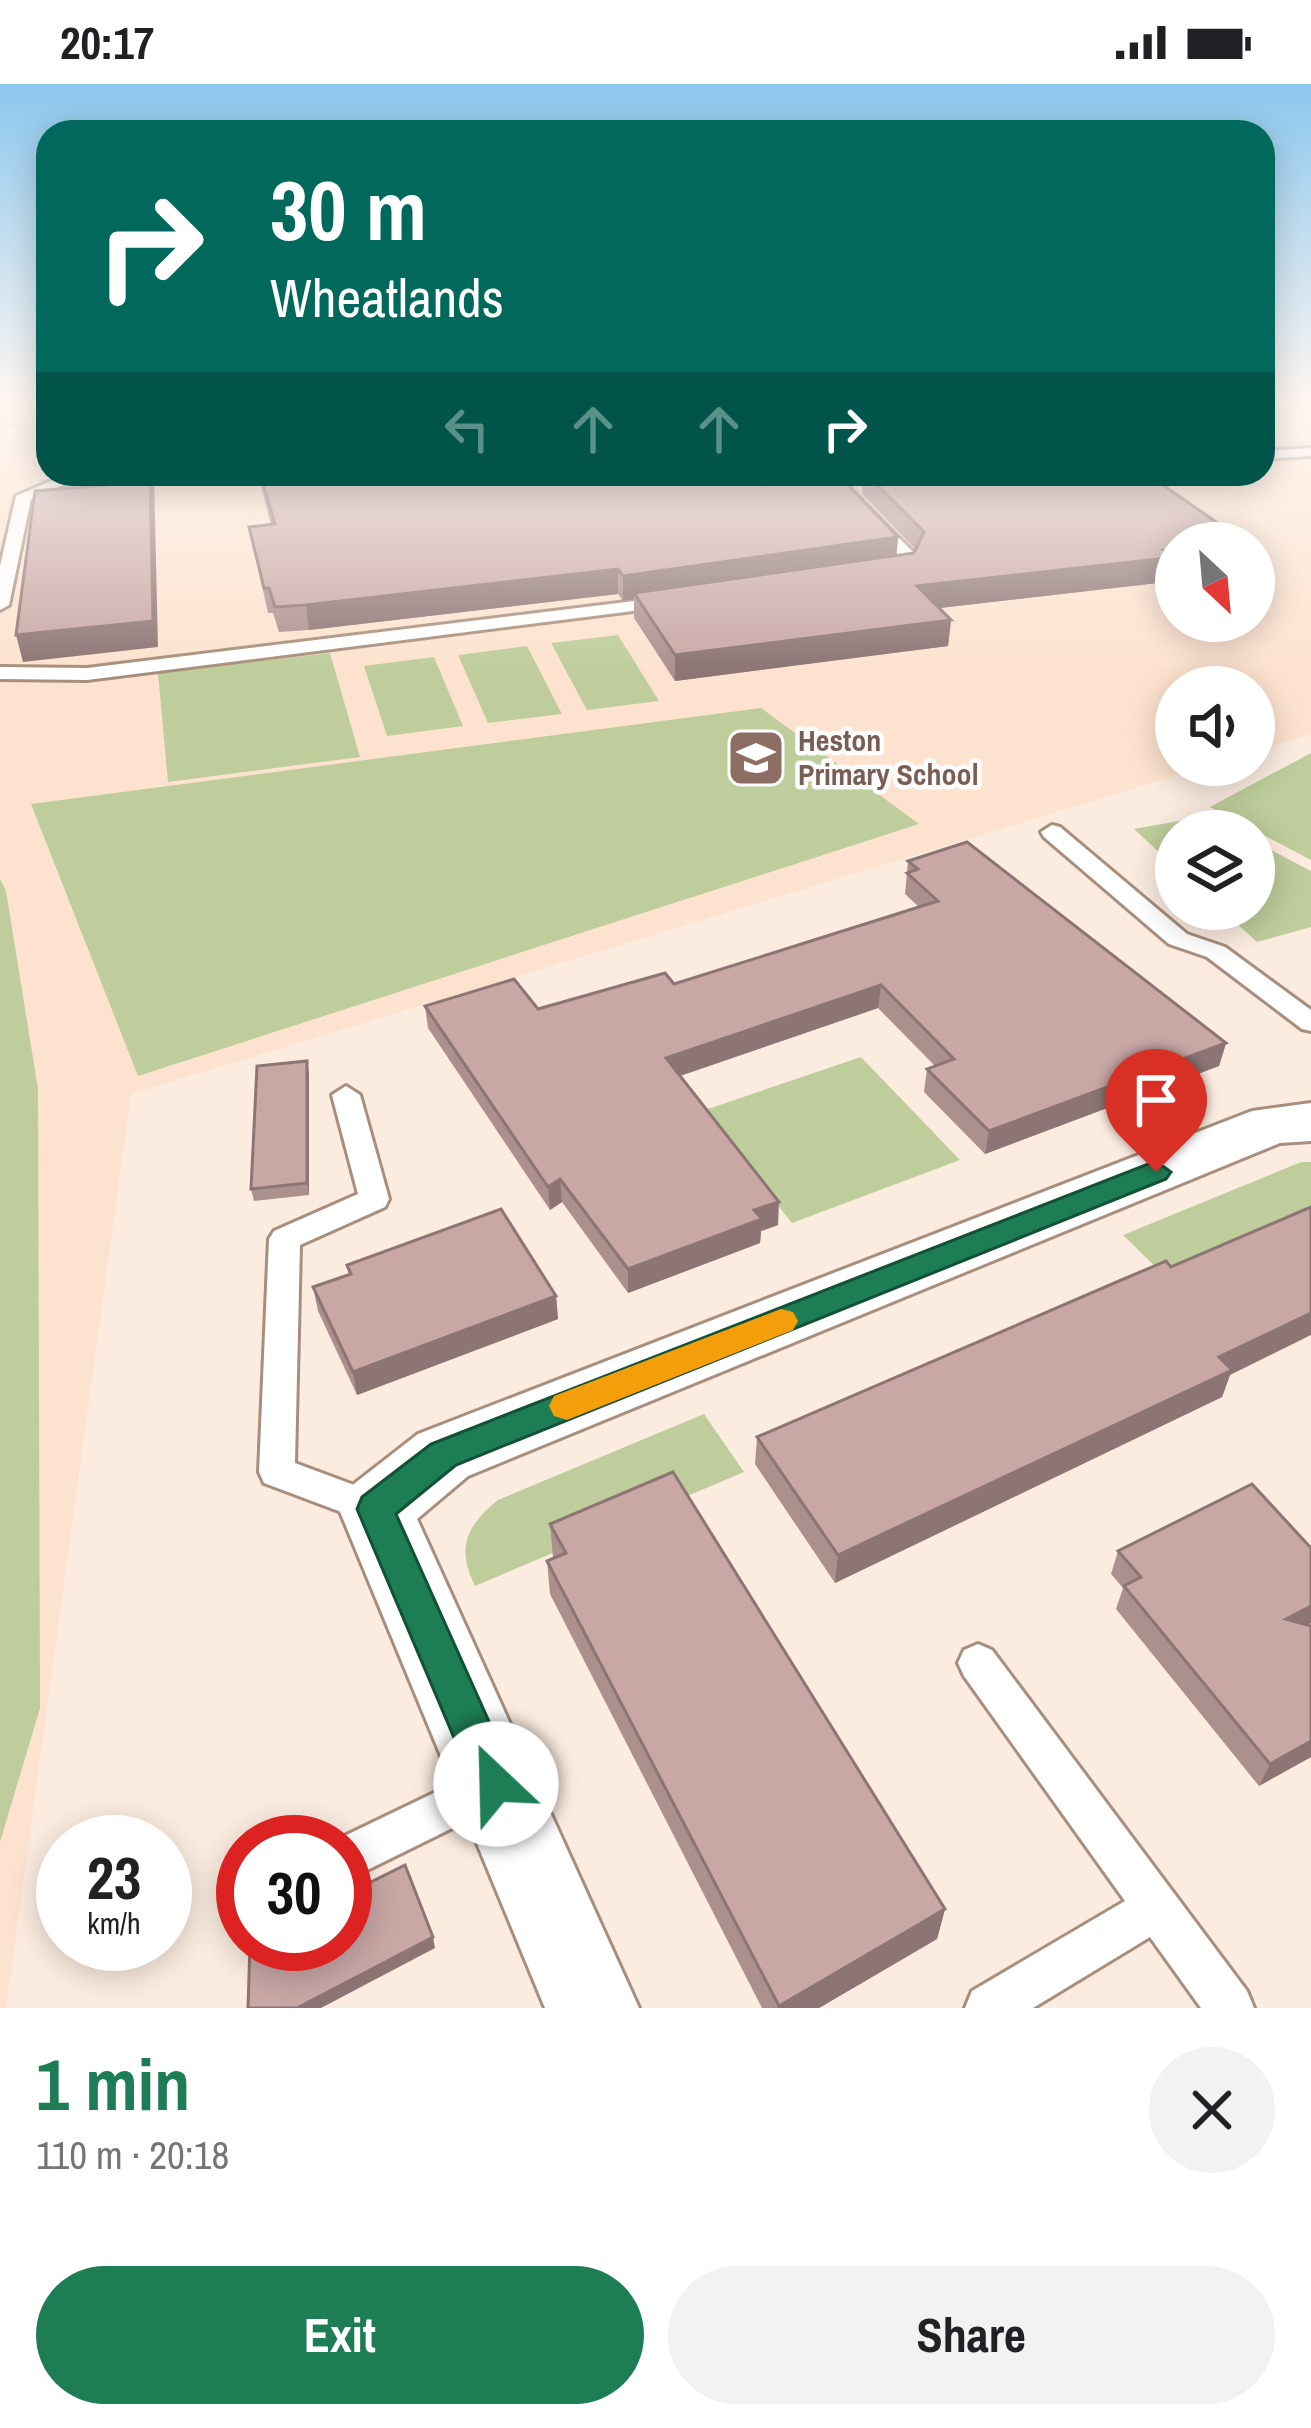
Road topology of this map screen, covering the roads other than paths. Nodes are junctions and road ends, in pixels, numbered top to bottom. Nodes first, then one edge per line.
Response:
1 (38, 491) edge
2 (844, 491) edge
3 (879, 576) edge
4 (682, 600) edge
5 (0, 605) edge
6 (0, 673) edge
7 (1052, 832) dead end
8 (1311, 1023) edge
9 (346, 1095) dead end
10 (1311, 1122) edge
11 (376, 1509) junction
12 (978, 1663) dead end
13 (496, 1784) junction
14 (372, 1846) edge
15 (1157, 1906) junction
16 (592, 2008) edge
17 (989, 2008) edge
18 (1230, 2008) edge

1 - 5 lane
2 - 3 lane
4 - 6 lane
7 - 8 lane
9 - 11 lane
10 - 11 street
11 - 13 street
12 - 15 lane
13 - 14 lane
13 - 16 street
15 - 17 lane
15 - 18 lane

